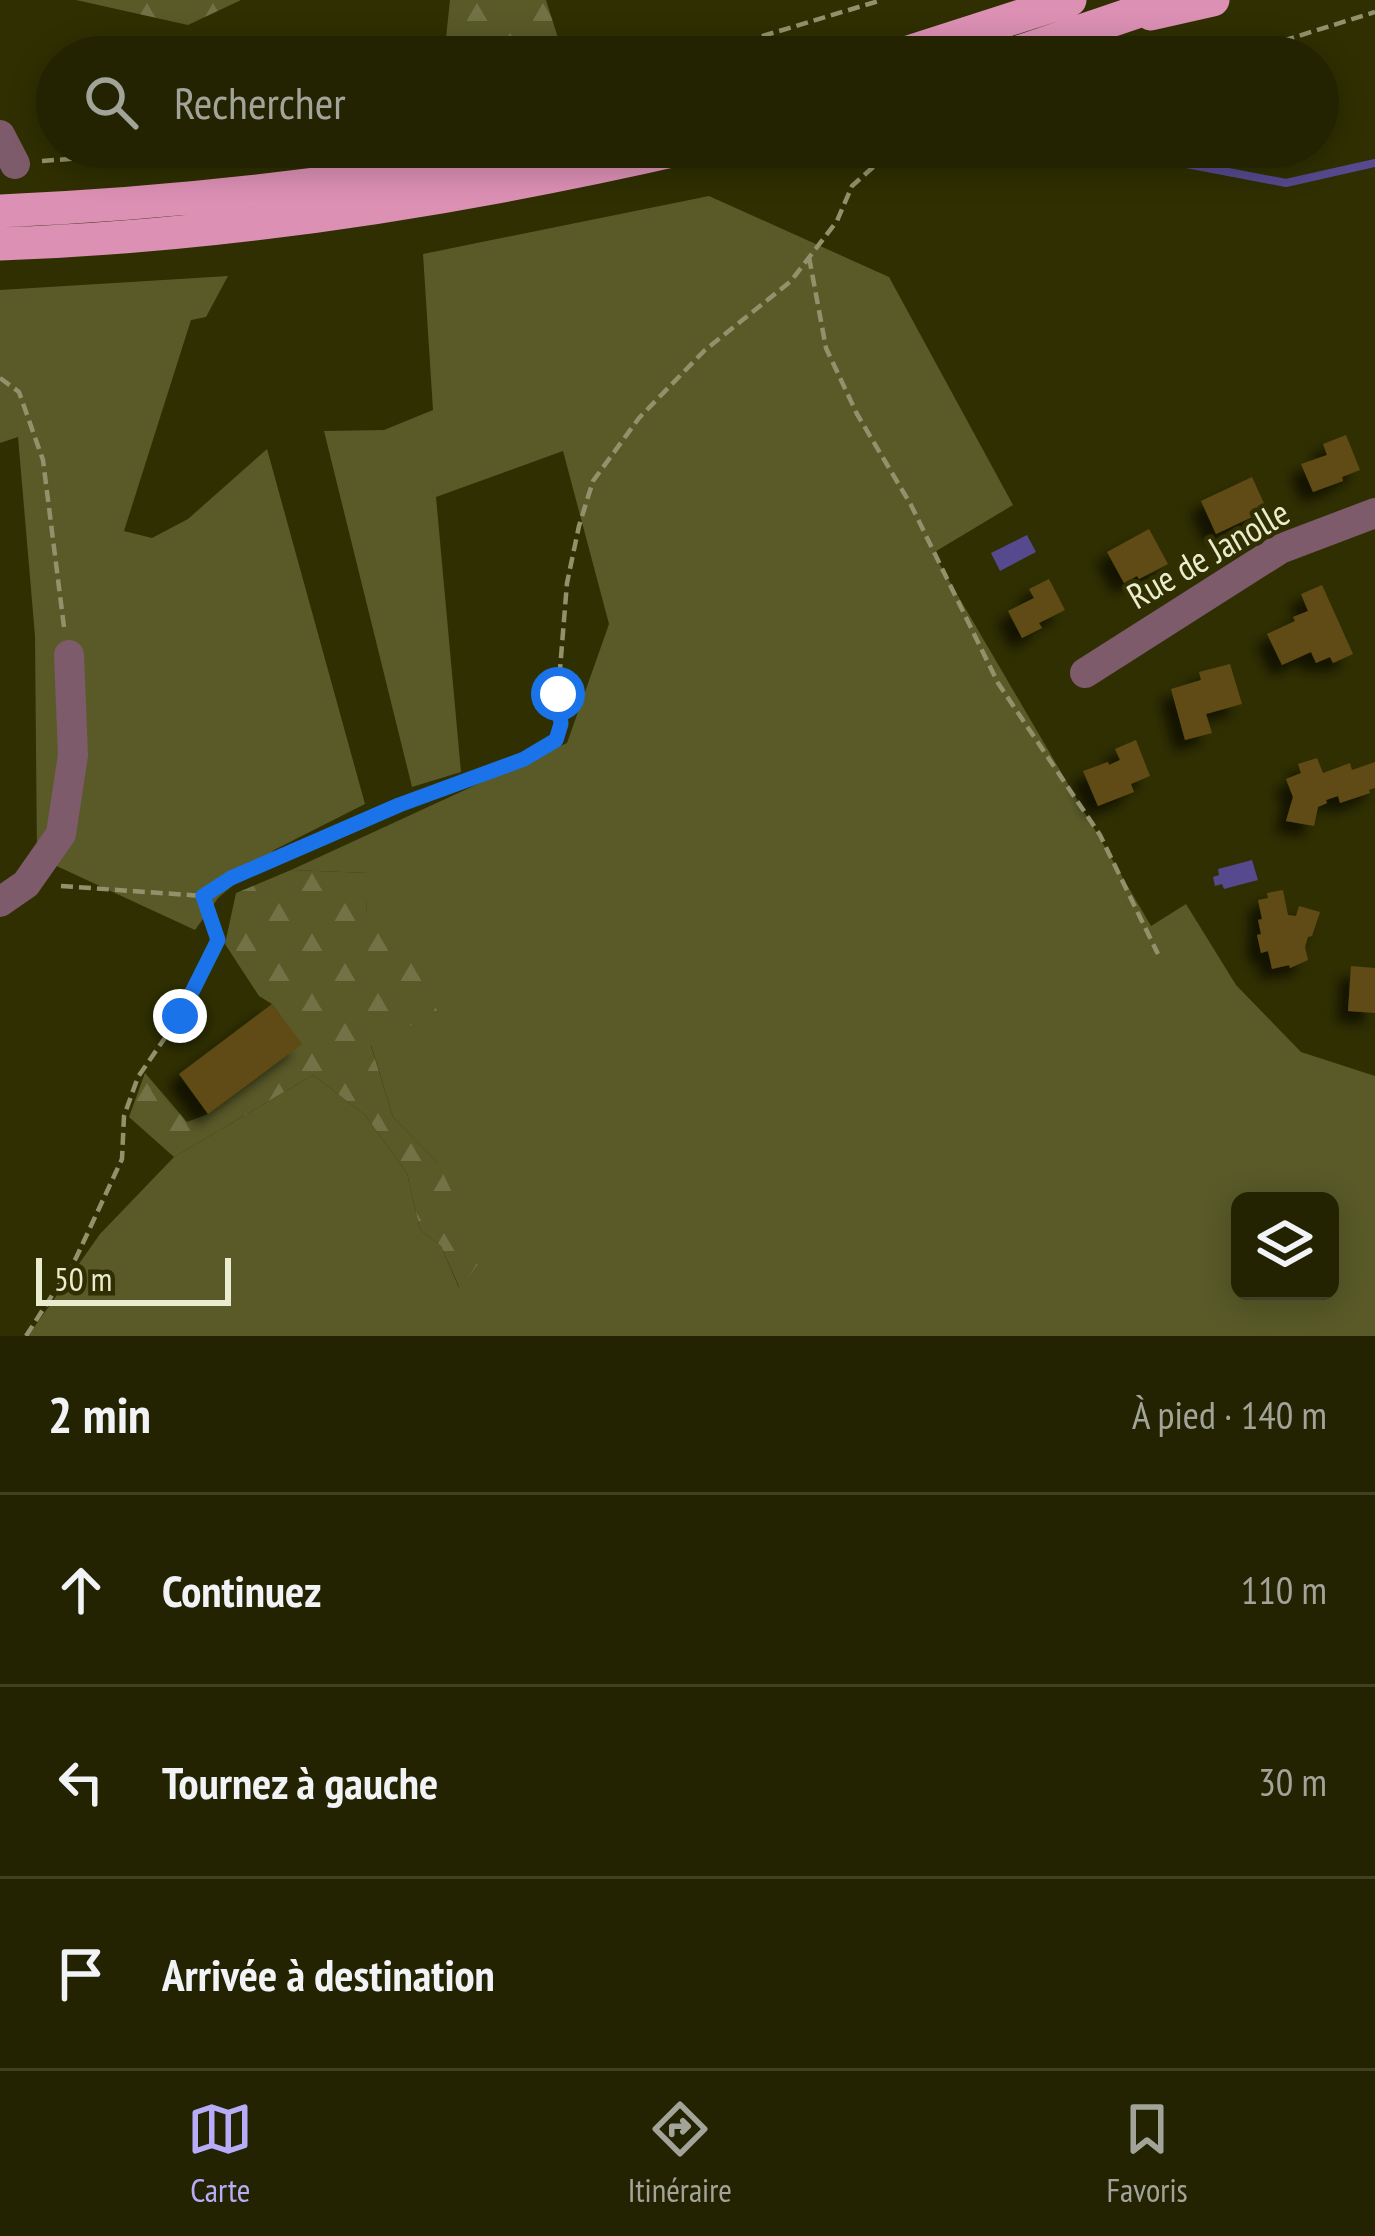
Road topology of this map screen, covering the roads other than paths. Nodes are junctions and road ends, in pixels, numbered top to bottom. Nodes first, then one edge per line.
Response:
1 (1070, 0) edge
2 (1172, 0) edge
3 (1213, 0) edge
4 (1096, 26) junction
5 (958, 36) edge
6 (1066, 36) edge
7 (0, 135) edge
8 (15, 164) road end
9 (412, 168) edge
10 (597, 168) edge
11 (0, 211) edge
12 (0, 244) edge
13 (1375, 513) edge
14 (68, 655) road end
15 (1085, 673) dead end
16 (13, 893) edge

1 - 5 highway
2 - 4 highway
3 - 4 highway
4 - 6 highway
7 - 8 street
9 - 11 highway
10 - 12 highway
13 - 15 street, Rue de Janolle
14 - 16 street

